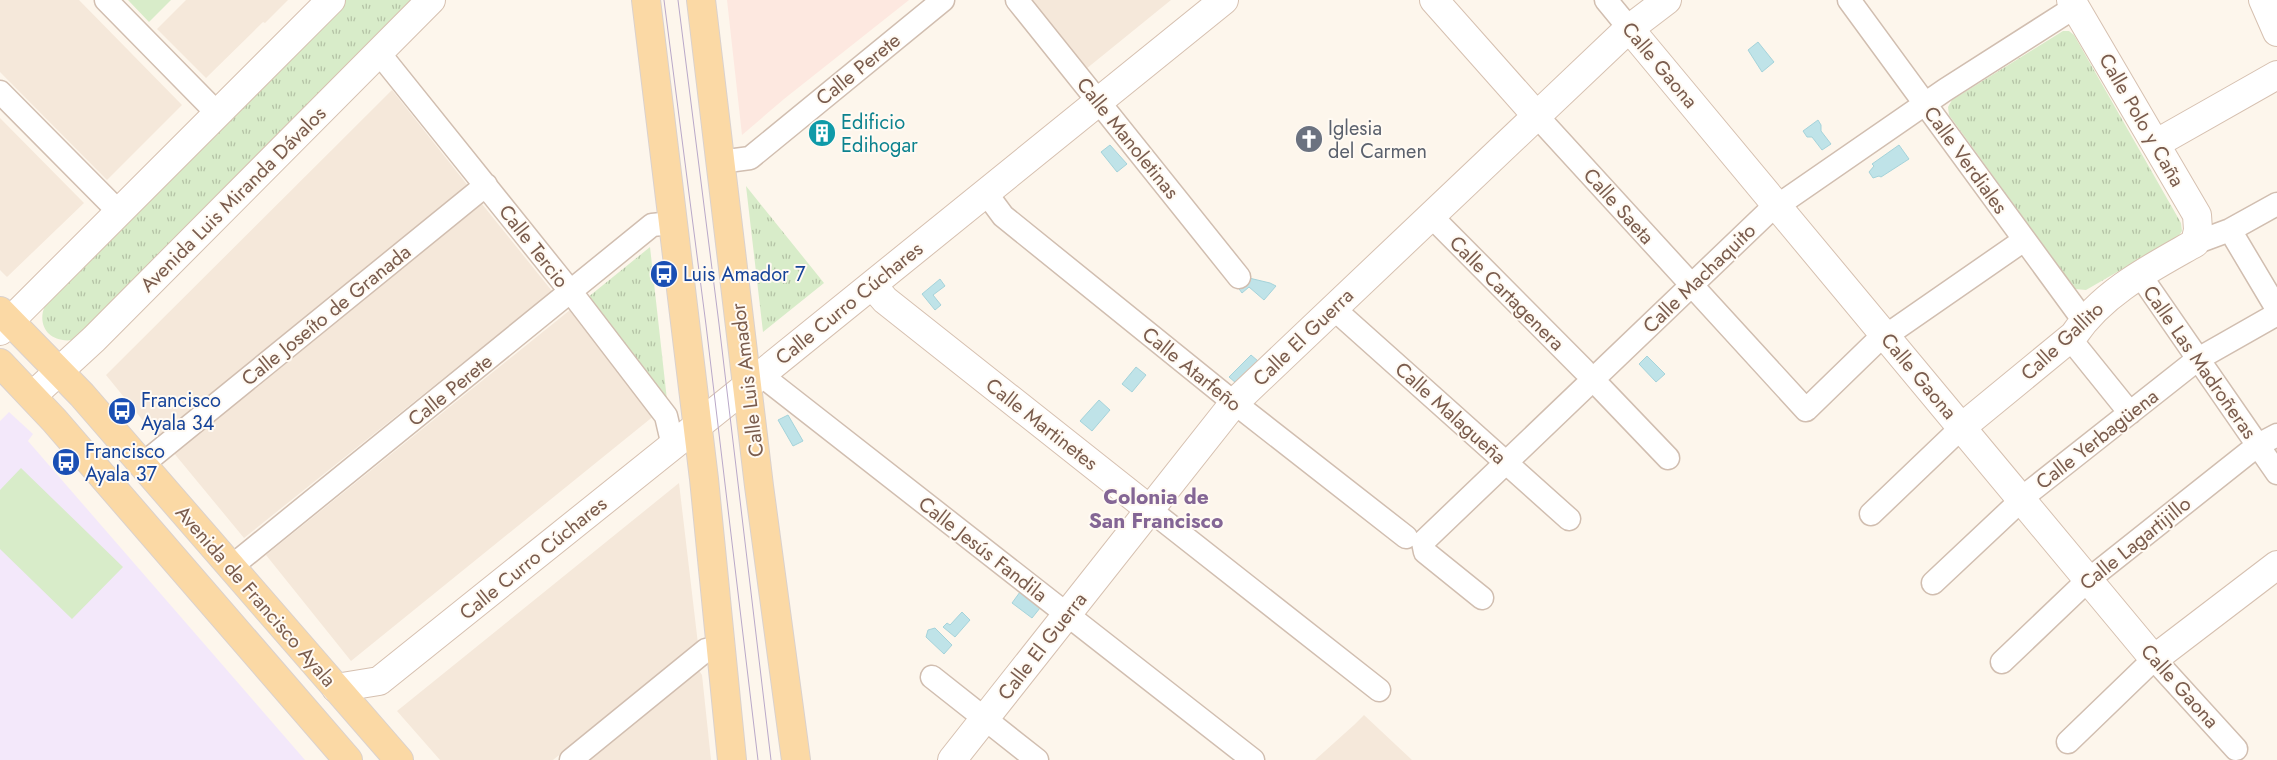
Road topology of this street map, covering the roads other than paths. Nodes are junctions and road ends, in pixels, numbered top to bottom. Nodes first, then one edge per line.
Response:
1 (106, 0) edge
2 (331, 0) edge
3 (431, 0) edge
4 (646, 0) edge
5 (701, 0) edge
6 (943, 0) edge
7 (1017, 0) edge
8 (1224, 0) edge
9 (1434, 0) edge
10 (1606, 0) edge
11 (1668, 0) edge
12 (1849, 0) edge
13 (2263, 0) edge
14 (2074, 3) edge
15 (1629, 28) junction
16 (2277, 32) edge
17 (379, 53) junction
18 (2277, 74) edge
19 (0, 92) edge
20 (1926, 104) junction
21 (1106, 109) junction
22 (218, 114) junction
23 (1536, 115) junction
24 (2157, 142) junction
25 (720, 162) junction
26 (486, 185) junction
27 (986, 193) junction
28 (2277, 204) edge
29 (1777, 205) junction
30 (119, 212) junction
31 (1430, 215) junction
32 (672, 223) junction
33 (2230, 230) junction
34 (2024, 240) junction
35 (2195, 243) junction
36 (2140, 274) junction
37 (1239, 277) dead end
38 (872, 285) junction
39 (1692, 286) junction
40 (571, 292) junction
41 (1333, 308) junction
42 (2277, 309) edge
43 (2277, 314) edge
44 (3, 321) edge
45 (2080, 333) junction
46 (1886, 336) junction
47 (2198, 359) junction
48 (0, 363) edge
49 (1584, 370) dead end
50 (58, 371) junction
51 (754, 380) junction
52 (1601, 388) dead end
53 (32, 396) junction
54 (1234, 403) junction
55 (2130, 413) junction
56 (697, 427) junction
57 (1962, 427) junction
58 (2277, 434) edge
59 (672, 446) junction
60 (2258, 446) junction
61 (1668, 458) dead end
62 (143, 464) junction
63 (1507, 464) junction
64 (2277, 473) edge
65 (2021, 499) junction
66 (1149, 509) junction
67 (1871, 514) dead end
68 (1569, 519) dead end
69 (1406, 537) dead end
70 (2277, 565) edge
71 (231, 567) junction
72 (2088, 580) junction
73 (1933, 583) dead end
74 (1482, 598) dead end
75 (1067, 614) junction
76 (721, 648) junction
77 (2154, 659) junction
78 (2002, 662) dead end
79 (932, 677) dead end
80 (379, 681) junction
81 (336, 688) junction
82 (1379, 690) dead end
83 (984, 718) junction
84 (367, 723) junction
85 (2068, 742) dead end
86 (2236, 749) dead end
87 (348, 760) edge
88 (400, 760) edge
89 (571, 760) edge
90 (732, 760) edge
91 (796, 760) edge
92 (952, 760) edge
93 (1037, 760) edge
94 (1253, 760) edge

1 - 22 street
2 - 22 street
3 - 17 street, Avenida Luis Miranda Dávalos
4 - 32 main road
5 - 25 main road, Calle Luis Amador
6 - 25 street, Calle Perete
7 - 21 street, Calle Manoletinas
8 - 21 street, Calle Curro Cúchares
9 - 23 street, Calle Saeta
10 - 15 street, Calle Gaona
11 - 15 street, Calle El Guerra
12 - 20 street, Calle Verdiales
13 - 16 street
14 - 20 street, Calle Machaquito
14 - 24 street, Calle Polo y Caña
15 - 23 street, Calle El Guerra
15 - 29 street, Calle Gaona
17 - 26 street, Calle Tercio
17 - 50 street, Avenida Luis Miranda Dávalos
18 - 24 street
19 - 30 street
20 - 29 street, Calle Machaquito
20 - 34 street, Calle Verdiales
21 - 27 street, Calle Curro Cúchares
21 - 37 street, Calle Manoletinas
22 - 30 street
23 - 31 street, Calle El Guerra
23 - 39 street, Calle Saeta
24 - 35 street, Calle Polo y Caña
25 - 51 main road, Calle Luis Amador
26 - 40 street, Calle Tercio
26 - 62 street, Calle Joseíto de Granada
27 - 38 street, Calle Curro Cúchares
27 - 54 street, Calle Atarfeño
28 - 33 street, Calle Gallito
29 - 39 street, Calle Machaquito
29 - 46 street, Calle Gaona
30 - 44 street
31 - 41 street, Calle El Guerra
31 - 49 street, Calle Cartagenera
32 - 40 street, Calle Perete
32 - 56 main road
33 - 35 street, Calle Gallito
33 - 42 street
34 - 45 street, Calle Verdiales
34 - 46 street
35 - 36 street, Calle Gallito
36 - 45 street, Calle Gallito
36 - 47 street, Calle Las Madroñeras
38 - 51 street, Calle Curro Cúchares
38 - 66 street, Calle Martinetes
39 - 46 street, Calle Saeta
39 - 63 street, Calle Machaquito
40 - 59 street, Calle Tercio
40 - 71 street, Calle Perete
41 - 54 street, Calle El Guerra
41 - 63 street, Calle Malagueña
43 - 47 street, Calle Yerbagüena
44 - 50 main road, Avenida de Francisco Ayala
45 - 55 street, Calle Verdiales
45 - 57 street, Calle Gallito
46 - 57 street, Calle Gaona
47 - 55 street, Calle Yerbagüena
47 - 60 street, Calle Las Madroñeras
48 - 53 main road, Avenida de Francisco Ayala
50 - 53 street, Avenida Luis Miranda Dávalos
50 - 62 main road, Avenida de Francisco Ayala
51 - 56 street, Calle Curro Cúchares
51 - 75 street, Calle Jesús Fandila
51 - 91 main road, Calle Luis Amador
52 - 61 street
53 - 87 main road, Avenida de Francisco Ayala
54 - 66 street, Calle El Guerra
54 - 69 street, Calle Atarfeño
55 - 65 street, Calle Yerbagüena
56 - 59 street, Calle Curro Cúchares
56 - 76 main road
57 - 65 street, Calle Gaona
57 - 67 street, Calle Gallito
58 - 60 street, Calle Lagartijillo
59 - 80 street, Calle Curro Cúchares
60 - 64 street, Calle Las Madroñeras
60 - 72 street, Calle Lagartijillo
62 - 71 main road, Avenida de Francisco Ayala
63 - 68 street, Calle Malagueña
63 - 74 street, Calle Machaquito
65 - 72 street, Calle Gaona
65 - 73 street, Calle Yerbagüena
66 - 75 street, Calle El Guerra
66 - 82 street, Calle Martinetes
70 - 77 street
71 - 81 main road, Avenida de Francisco Ayala
72 - 77 street, Calle Gaona
72 - 78 street, Calle Lagartijillo
75 - 83 street, Calle El Guerra
75 - 94 street, Calle Jesús Fandila
76 - 89 street
76 - 90 main road
77 - 85 street
77 - 86 street, Calle Gaona
79 - 83 street, Calle El Guerra
80 - 81 street, Calle Curro Cúchares
80 - 84 street
81 - 84 main road, Avenida de Francisco Ayala
83 - 92 street, Calle El Guerra
83 - 93 street, Calle El Guerra
84 - 88 main road, Avenida de Francisco Ayala

